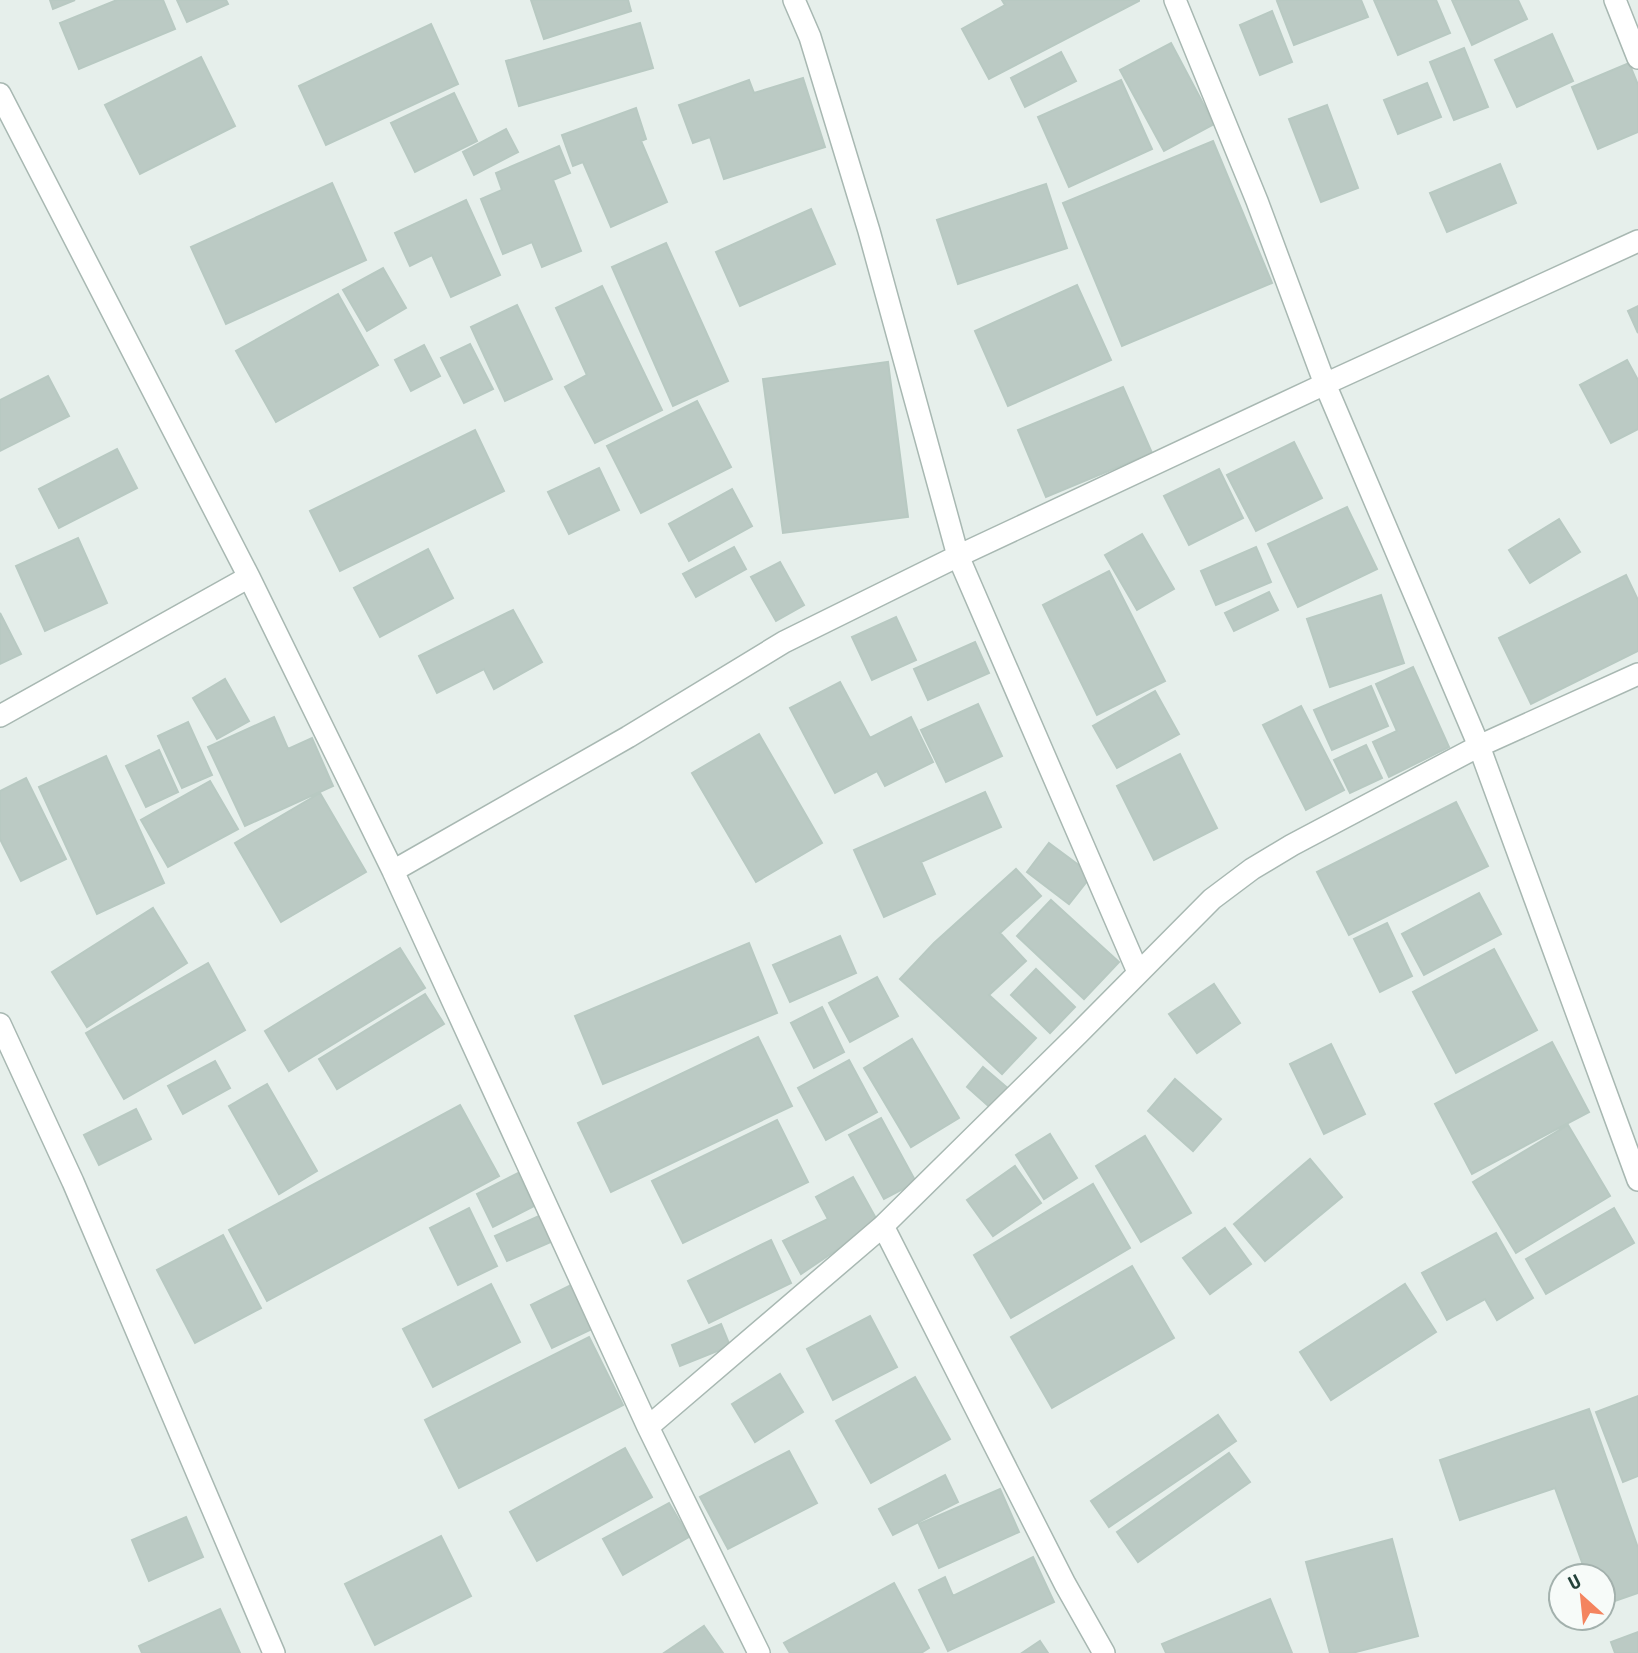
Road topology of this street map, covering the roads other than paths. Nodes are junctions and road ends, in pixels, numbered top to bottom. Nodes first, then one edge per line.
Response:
1 (794, 0) edge
2 (1177, 0) edge
3 (1615, 0) edge
4 (1638, 58) edge
5 (0, 94) edge
6 (1638, 241) edge
7 (1325, 384) junction
8 (958, 556) junction
9 (249, 577) junction
10 (1638, 674) edge
11 (0, 716) edge
12 (1479, 746) junction
13 (393, 871) junction
14 (1139, 972) junction
15 (0, 1024) edge
16 (1638, 1180) edge
17 (883, 1226) junction
18 (648, 1427) junction
19 (274, 1653) edge
20 (759, 1653) edge
21 (1104, 1653) edge

1 - 8 street
2 - 7 street
3 - 4 street
5 - 9 street
6 - 7 street
7 - 8 street
7 - 12 street
8 - 13 street
8 - 14 street
9 - 11 street
9 - 13 street
10 - 12 street
12 - 14 street
12 - 16 street
13 - 18 street
14 - 17 street
15 - 19 street
17 - 18 street
17 - 21 street
18 - 20 street

